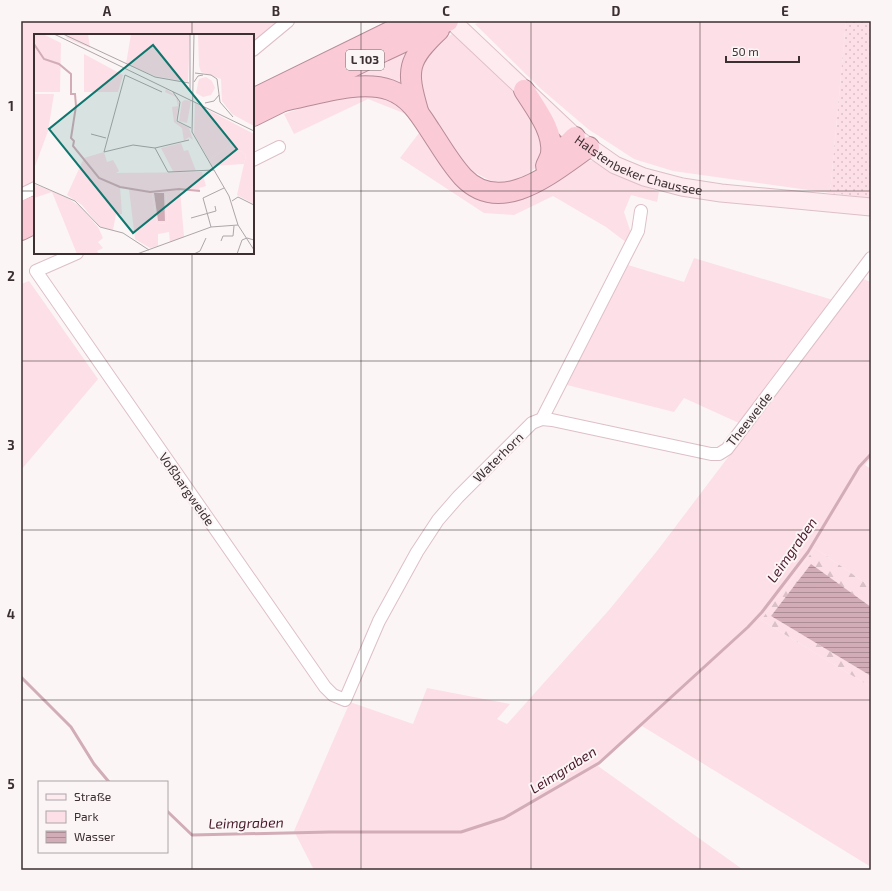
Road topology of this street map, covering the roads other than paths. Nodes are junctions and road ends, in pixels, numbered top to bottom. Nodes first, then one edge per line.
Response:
1 (288, 21) edge
2 (412, 21) edge
3 (449, 21) edge
4 (452, 21) edge
5 (254, 49) edge
6 (524, 90) junction
7 (254, 99) edge
8 (283, 101) junction
9 (418, 111) junction
10 (254, 116) edge
11 (582, 142) junction
12 (279, 147) dead end
13 (254, 160) edge
14 (546, 166) junction
15 (528, 186) junction
16 (34, 188) edge
17 (21, 195) edge
18 (34, 206) edge
19 (871, 207) edge
20 (641, 211) dead end
21 (21, 212) edge
22 (34, 224) edge
23 (21, 230) edge
24 (75, 254) edge
25 (871, 258) edge
26 (542, 419) junction
27 (345, 700) joint

1 - 5 street
2 - 7 highway, L 103
3 - 8 highway, L 103
3 - 9 highway, L 103
4 - 6 main road, Halstenbeker Chaussee
6 - 11 main road, Halstenbeker Chaussee
6 - 14 highway
8 - 9 highway, L 103
8 - 10 highway, L 103
9 - 15 highway, L 103
11 - 14 highway
11 - 15 highway, L 103
11 - 19 main road, Halstenbeker Chaussee
12 - 13 street
14 - 15 highway
16 - 17 street
18 - 21 highway
20 - 26 street
22 - 23 highway
24 - 27 street, Voßbargweide
25 - 26 street, Theeweide
26 - 27 street, Waterhorn

